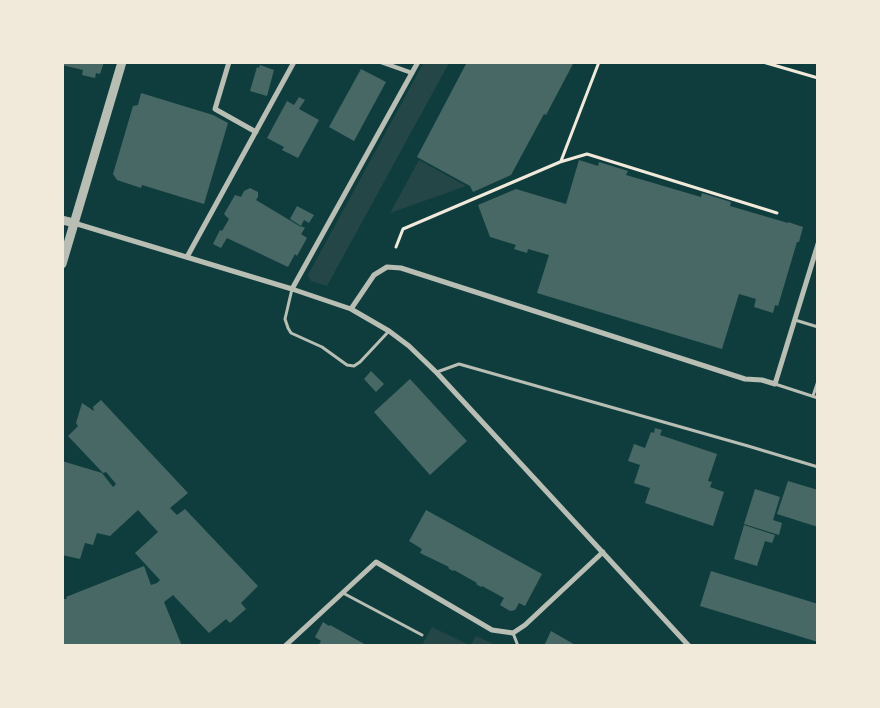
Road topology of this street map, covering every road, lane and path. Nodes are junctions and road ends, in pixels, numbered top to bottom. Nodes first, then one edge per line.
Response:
1 (122, 62) edge
2 (229, 62) edge
3 (294, 62) edge
4 (381, 62) edge
5 (418, 62) edge
6 (599, 62) edge
7 (763, 62) edge
8 (412, 73) junction
9 (818, 78) edge
10 (256, 132) junction
11 (560, 162) junction
12 (777, 213) dead end
13 (62, 220) edge
14 (74, 223) junction
15 (818, 244) edge
16 (396, 247) dead end
17 (187, 257) junction
18 (62, 264) edge
19 (292, 289) junction
20 (351, 310) junction
21 (794, 320) junction
22 (818, 327) edge
23 (389, 331) junction
24 (436, 373) junction
25 (818, 381) edge
26 (775, 384) junction
27 (813, 396) junction
28 (818, 398) edge
29 (818, 467) edge
30 (603, 552) junction
31 (342, 593) junction
32 (513, 633) junction
33 (422, 635) dead end
34 (285, 646) edge
35 (518, 646) edge
36 (689, 646) edge

1 - 14 street
2 - 10 street
3 - 10 street
4 - 8 street
5 - 8 street
6 - 11 path
7 - 9 path
8 - 19 street
10 - 17 street
11 - 12 path
11 - 16 path
13 - 14 street
14 - 17 street
14 - 18 street
15 - 21 street
17 - 19 street
19 - 20 street
19 - 23 lane
20 - 23 street
20 - 26 street
21 - 22 lane
21 - 26 street
23 - 24 street
24 - 29 lane
24 - 30 street
25 - 27 lane
26 - 27 lane
27 - 28 lane
30 - 32 street
30 - 36 street
31 - 32 street
31 - 33 lane
31 - 34 street
32 - 35 lane

